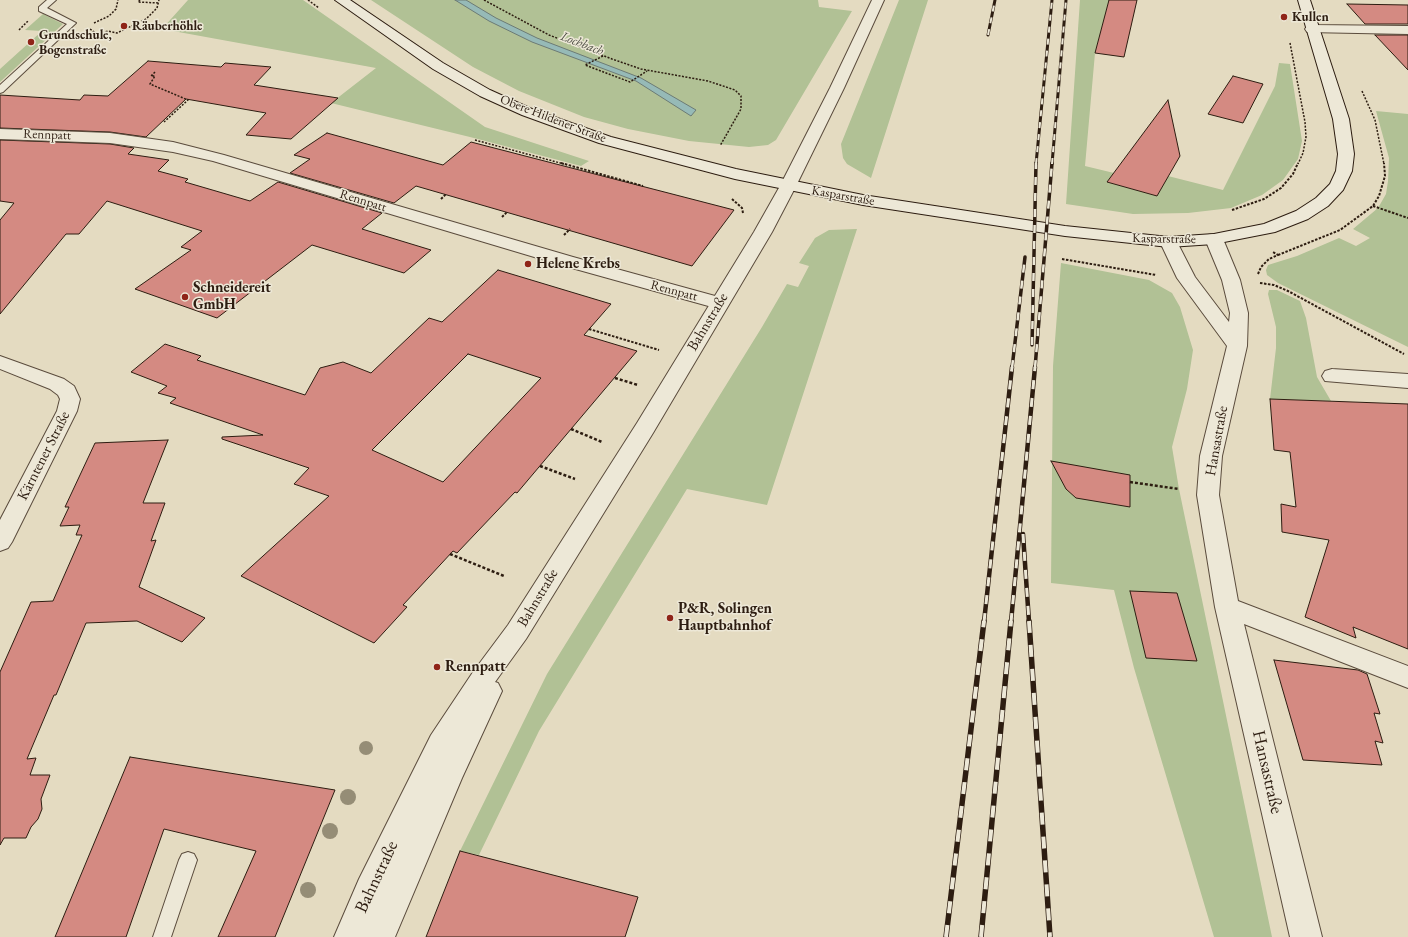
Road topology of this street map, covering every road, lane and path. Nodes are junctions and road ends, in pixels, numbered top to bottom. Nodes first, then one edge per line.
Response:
1 (52, 0) edge
2 (118, 0) edge
3 (139, 0) edge
4 (341, 0) edge
5 (484, 0) edge
6 (878, 0) edge
7 (1304, 0) edge
8 (159, 1) edge
9 (90, 24) dead end
10 (86, 27) dead end
11 (1312, 29) junction
12 (1408, 30) edge
13 (1289, 41) dead end
14 (603, 56) junction
15 (648, 71) junction
16 (155, 72) dead end
17 (0, 90) edge
18 (188, 100) dead end
19 (0, 134) edge
20 (475, 140) dead end
21 (720, 146) dead end
22 (643, 186) dead end
23 (788, 186) junction
24 (1231, 210) dead end
25 (1408, 218) edge
26 (1214, 239) junction
27 (1169, 242) junction
28 (1278, 256) dead end
29 (1062, 259) dead end
30 (1160, 276) dead end
31 (1255, 282) dead end
32 (719, 303) junction
33 (589, 328) dead end
34 (1237, 346) junction
35 (662, 351) dead end
36 (1408, 356) edge
37 (0, 362) edge
38 (1332, 376) dead end
39 (615, 378) dead end
40 (1408, 381) edge
41 (640, 386) dead end
42 (571, 429) dead end
43 (602, 442) dead end
44 (540, 466) dead end
45 (575, 479) dead end
46 (1130, 482) dead end
47 (1179, 489) dead end
48 (0, 542) edge
49 (450, 554) dead end
50 (504, 576) dead end
51 (1227, 606) junction
52 (517, 632) junction
53 (1408, 677) edge
54 (188, 860) dead end
55 (162, 937) edge
56 (350, 937) edge
57 (379, 937) edge
58 (1306, 937) edge

1 - 17 lane
2 - 9 path
3 - 8 path
4 - 23 street, Obere Hildener Straße
5 - 14 path
6 - 23 street, Bahnstraße
7 - 11 street, Kasparstraße
8 - 10 path
11 - 12 street
11 - 26 street, Kasparstraße
13 - 24 path
14 - 15 path
14 - 15 path
15 - 21 path
16 - 18 path
19 - 32 street, Rennpatt
20 - 22 path
23 - 27 street, Kasparstraße
23 - 32 street, Bahnstraße
25 - 28 path
26 - 27 street, Kasparstraße
26 - 34 street, Hansastraße
27 - 34 street
29 - 30 path
31 - 36 path
32 - 52 street, Bahnstraße
33 - 35 path
34 - 51 street, Hansastraße
37 - 48 street, Kärntener Straße
38 - 40 street
39 - 41 path
42 - 43 path
44 - 45 path
46 - 47 path
49 - 50 path
51 - 53 street
51 - 58 street, Hansastraße
52 - 56 street, Bahnstraße
52 - 57 street, Bahnstraße
54 - 55 lane

